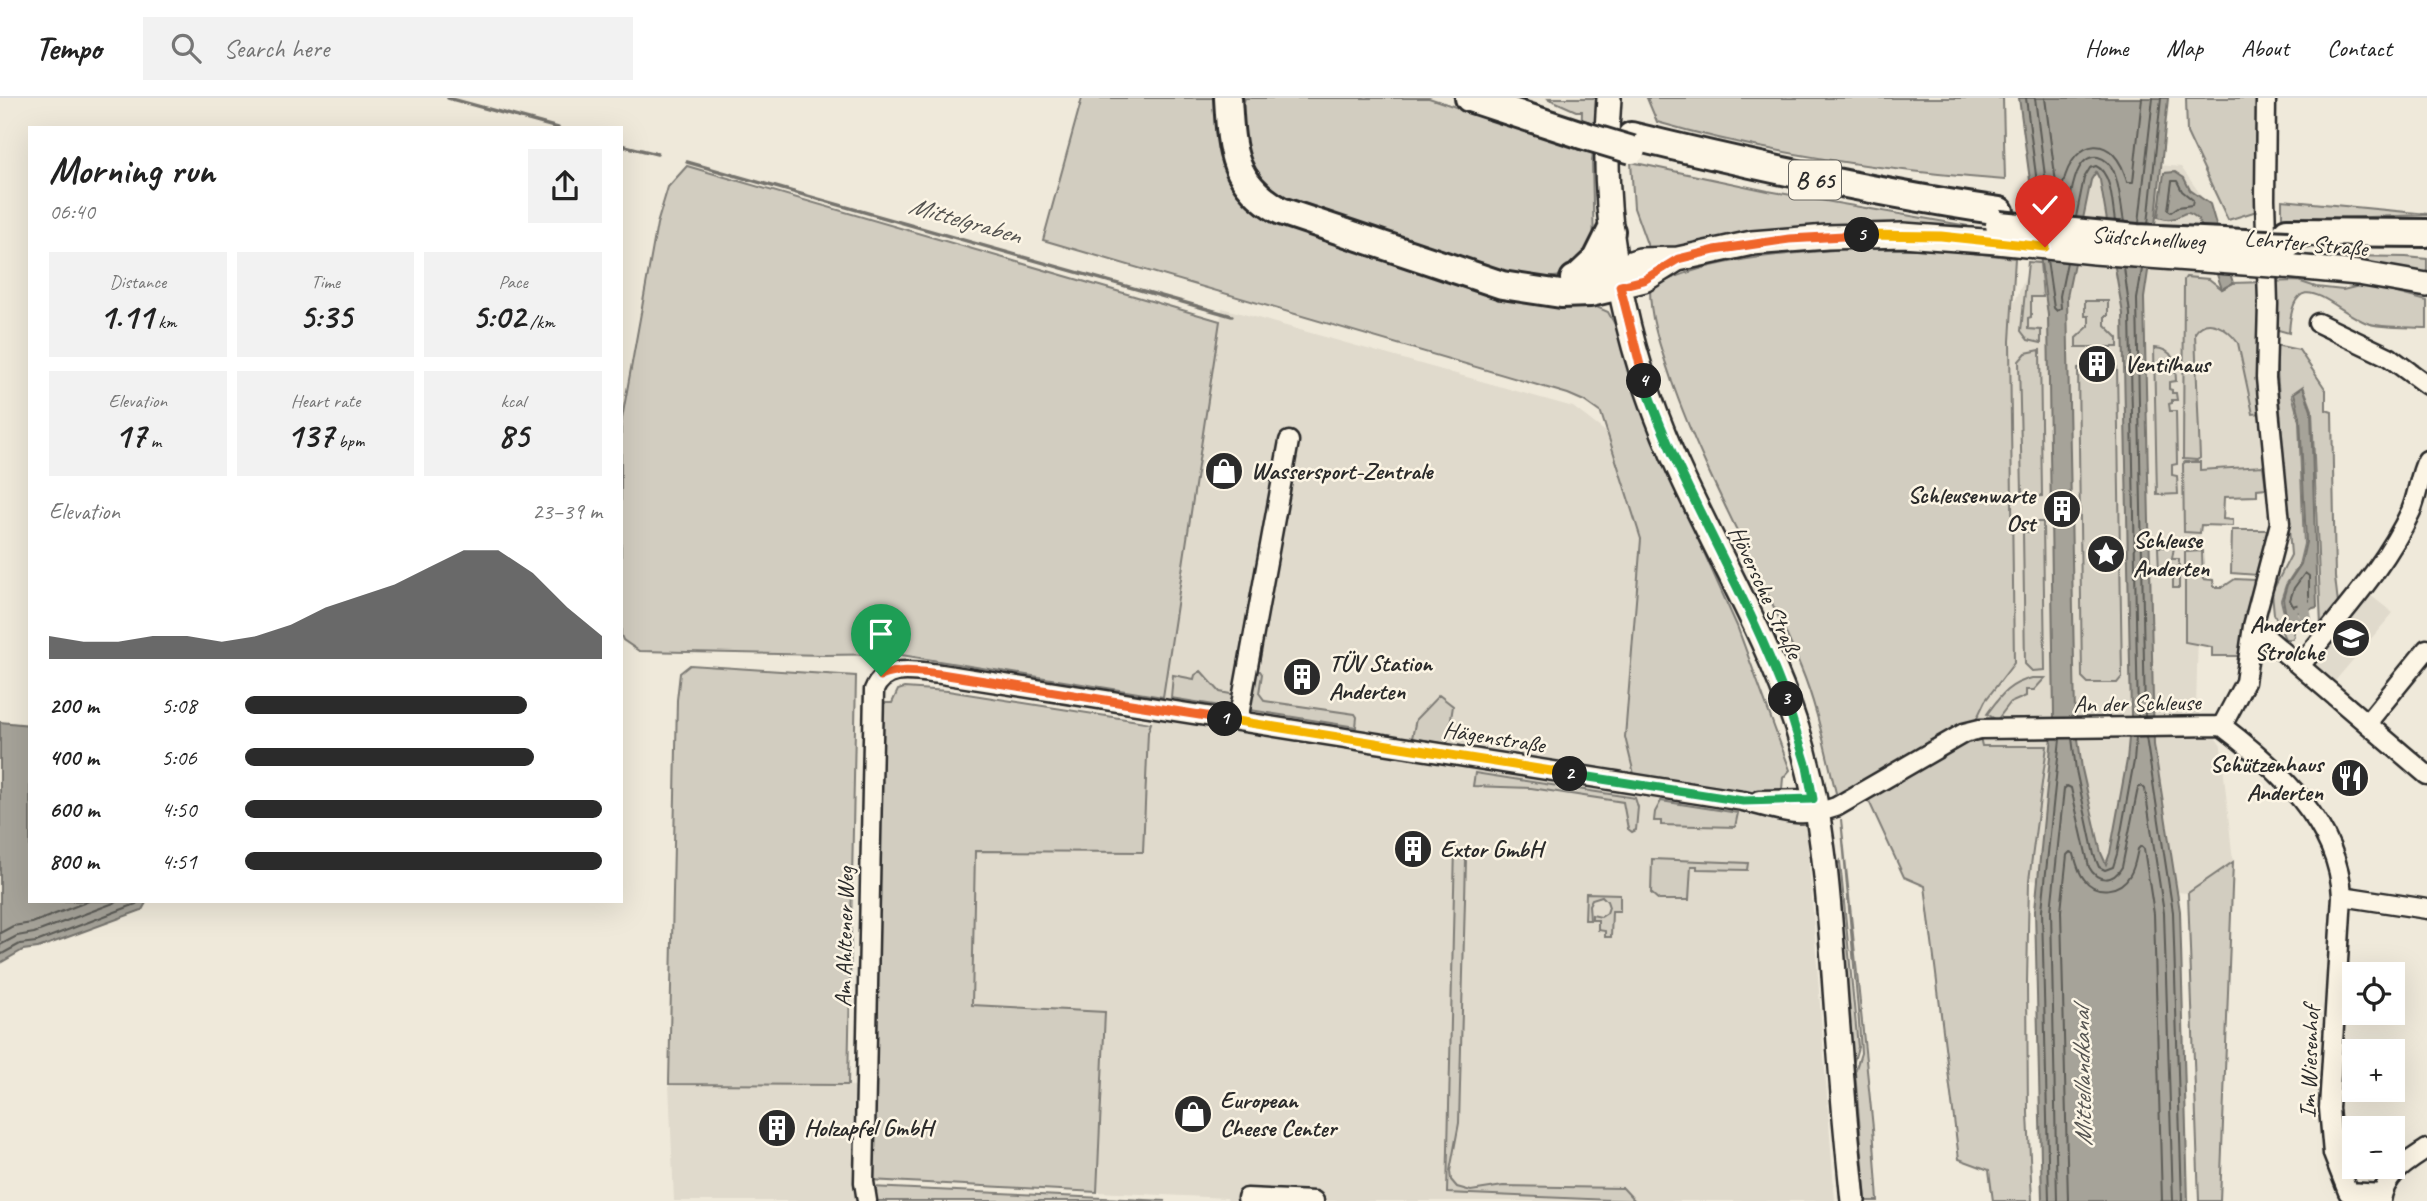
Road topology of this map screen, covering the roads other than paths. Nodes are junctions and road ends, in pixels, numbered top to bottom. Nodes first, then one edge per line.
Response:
1 (1469, 98) edge
2 (1514, 98) edge
3 (1609, 98) edge
4 (2266, 98) edge
5 (1232, 106) edge
6 (1582, 128) junction
7 (1999, 226) junction
8 (1611, 232) junction
9 (2427, 233) edge
10 (2427, 246) edge
11 (2287, 248) junction
12 (1618, 277) junction
13 (1576, 279) junction
14 (2427, 285) edge
15 (1539, 290) junction
16 (2318, 323) dead end
17 (2427, 385) edge
18 (1289, 440) dead end
19 (2427, 460) edge
20 (2253, 626) junction
21 (2427, 649) edge
22 (2300, 666) junction
23 (881, 676) joint
24 (1238, 721) junction
25 (2367, 723) junction
26 (2213, 726) junction
27 (2427, 775) edge
28 (1815, 806) junction
29 (2342, 896) junction
30 (2427, 909) edge
31 (2427, 1149) edge
32 (2338, 1197) edge
33 (2382, 1197) edge
34 (1247, 1198) dead end
35 (867, 1201) edge
36 (1314, 1201) edge
37 (1853, 1201) edge

1 - 6 highway, Südschnellweg / B 65
2 - 6 highway, Südschnellweg / B 65
3 - 8 main road, Höversche Straße
4 - 20 street, An der Schleuse
5 - 15 highway
6 - 7 highway, Südschnellweg / B 65, bridge
7 - 11 highway, Südschnellweg / B 65
7 - 12 main road
8 - 12 main road, Höversche Straße
8 - 13 highway
9 - 11 highway, Südschnellweg / B 65
10 - 11 highway, Südschnellweg / B 65
11 - 14 main road, Lehrter Straße
12 - 13 highway
12 - 15 highway
12 - 28 main road, Höversche Straße
13 - 15 highway
16 - 17 street
18 - 24 street
19 - 22 street
20 - 22 street
20 - 26 street, An der Schleuse
21 - 25 street
22 - 25 street
23 - 24 street, Hägenstraße
23 - 35 street, Am Ahltener Weg
24 - 28 street, Hägenstraße
25 - 27 street
26 - 28 street, An der Schleuse
26 - 29 street, Im Wiesenhof
28 - 37 main road, Höversche Straße
29 - 30 street
29 - 32 street, Im Wiesenhof
31 - 33 street
32 - 33 street, Im Wiesenhof
34 - 36 street

